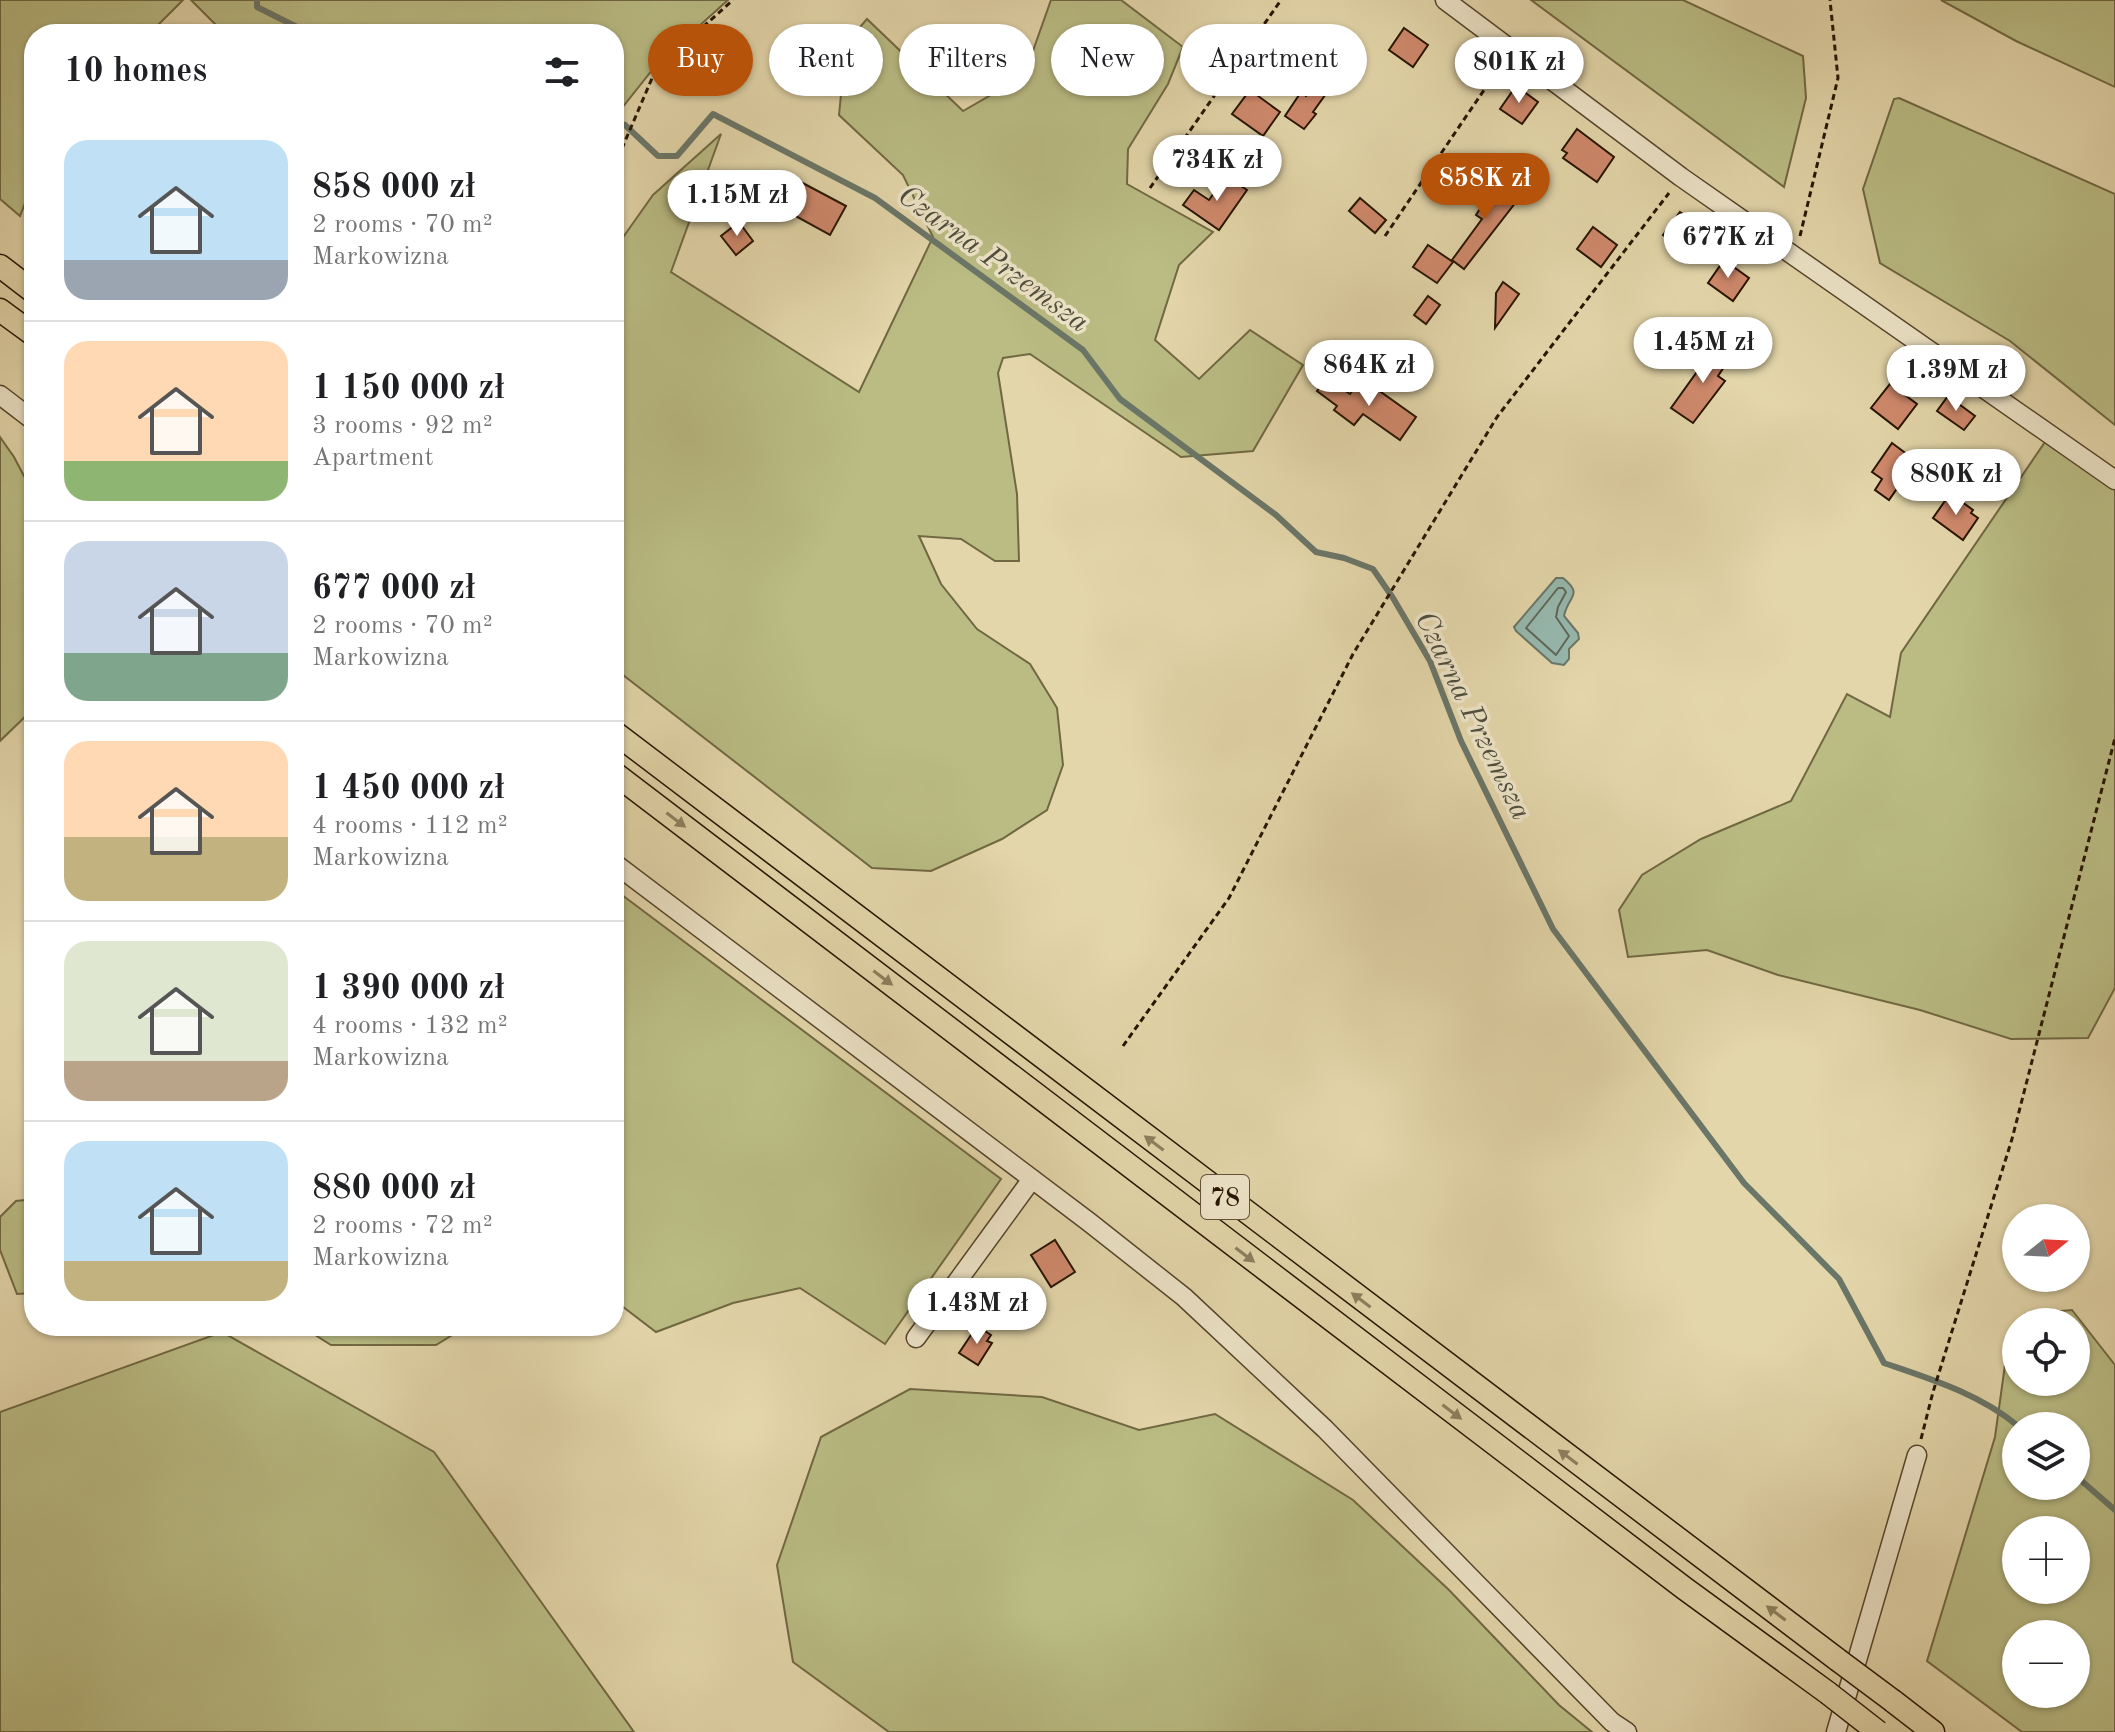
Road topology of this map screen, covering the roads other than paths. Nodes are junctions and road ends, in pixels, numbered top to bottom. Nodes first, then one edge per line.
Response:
1 (1445, 0) edge
2 (0, 266) edge
3 (24, 284) edge
4 (0, 310) edge
5 (24, 328) edge
6 (0, 395) edge
7 (24, 413) edge
8 (2115, 480) edge
9 (624, 740) edge
10 (624, 781) edge
11 (624, 871) edge
12 (1032, 1179) junction
13 (916, 1338) dead end
14 (1917, 1455) road end
15 (1627, 1732) edge
16 (1836, 1732) edge
17 (1878, 1732) edge
18 (1933, 1732) edge

1 - 8 street
2 - 3 main road
4 - 5 main road
6 - 7 street
18 -> 9 main road, 78, bridge
10 -> 17 main road, 78, bridge
11 - 12 street
12 - 13 street
12 - 15 street
14 - 16 street

